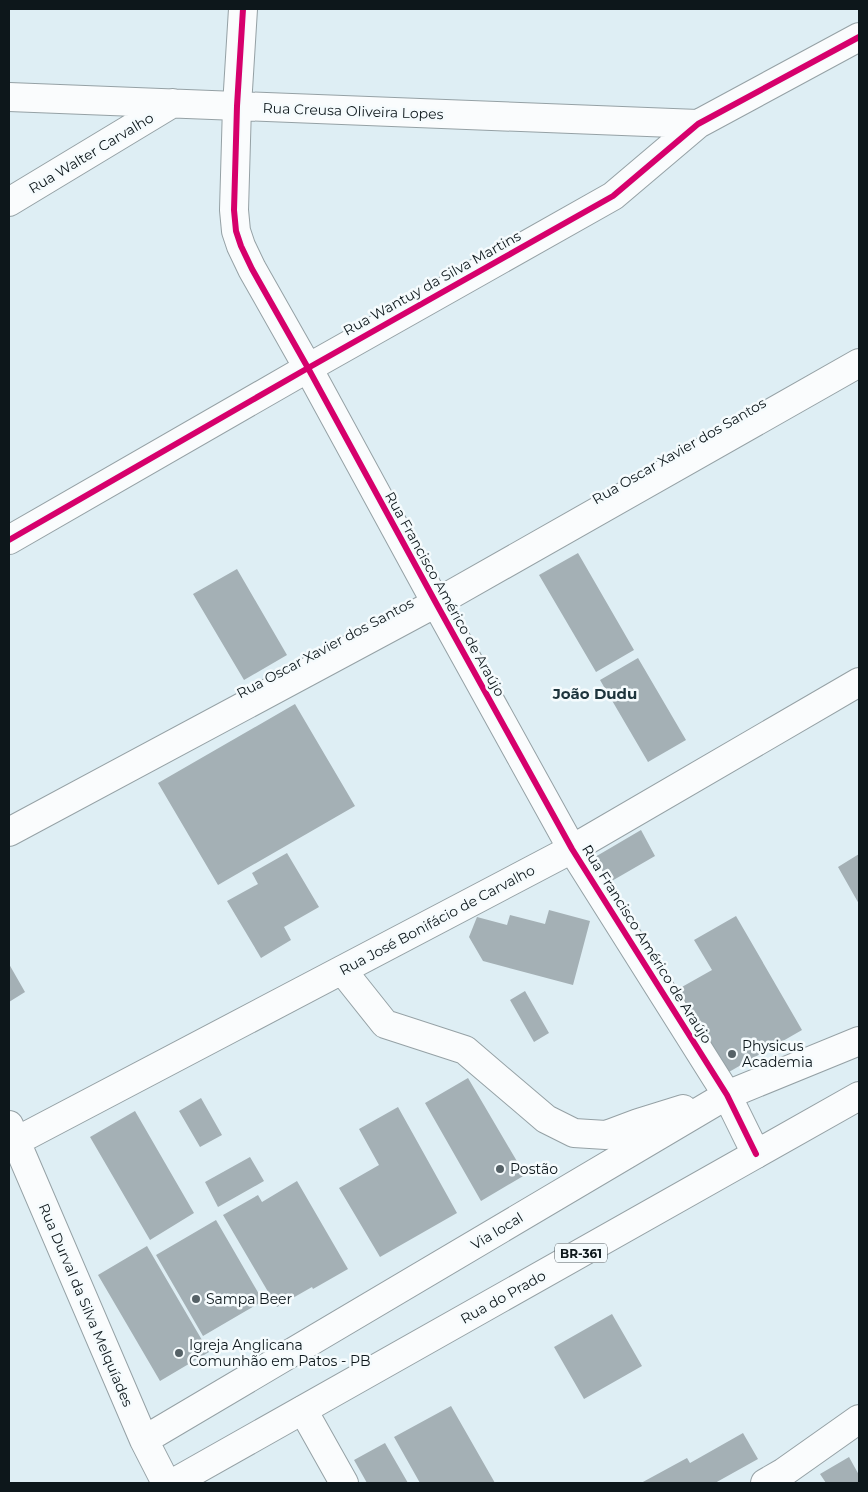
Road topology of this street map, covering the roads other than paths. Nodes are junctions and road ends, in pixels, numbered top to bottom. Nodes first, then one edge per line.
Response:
1 (243, 9) edge
2 (859, 36) edge
3 (9, 96) edge
4 (173, 103) junction
5 (238, 106) junction
6 (698, 124) junction
7 (9, 202) edge
8 (859, 363) edge
9 (308, 368) junction
10 (9, 540) edge
11 (436, 604) junction
12 (859, 682) edge
13 (9, 832) edge
14 (572, 850) junction
15 (342, 970) junction
16 (859, 1041) edge
17 (727, 1095) junction
18 (859, 1096) edge
19 (11, 1137) edge
20 (756, 1154) junction
21 (303, 1410) junction
22 (859, 1419) edge
23 (144, 1440) junction
24 (166, 1483) edge
25 (173, 1483) edge
26 (344, 1483) edge
27 (765, 1483) edge

1 - 5 street, Rua Francisco Américo de Araújo
2 - 6 street, Rua Wantuy da Silva Martins
3 - 4 street, Rua Creusa Oliveira Lopes
4 - 5 street, Rua Creusa Oliveira Lopes
4 - 7 street, Rua Walter Carvalho
5 - 6 street, Rua Creusa Oliveira Lopes
5 - 9 street, Rua Francisco Américo de Araújo
6 - 9 street, Rua Wantuy da Silva Martins
8 - 11 street, Rua Oscar Xavier dos Santos
9 - 10 street, Rua Wantuy da Silva Martins
9 - 11 street, Rua Francisco Américo de Araújo
11 - 13 street, Rua Oscar Xavier dos Santos
11 - 14 street, Rua Francisco Américo de Araújo
12 - 14 street, Rua José Bonifácio de Carvalho
14 - 15 street, Rua José Bonifácio de Carvalho
14 - 17 street, Rua Francisco Américo de Araújo
15 - 17 street
15 - 19 street, Rua José Bonifácio de Carvalho
16 - 17 street, Via local
17 - 20 street, Rua Francisco Américo de Araújo
17 - 23 street, Via local
18 - 20 street, Rua do Prado / BR-361
19 - 23 street, Rua Durval da Silva Melquíades
20 - 21 street, Rua do Prado / BR-361
21 - 25 street, Rua do Prado / BR-361
21 - 26 street
22 - 27 street
23 - 24 street, Rua Durval da Silva Melquíades

